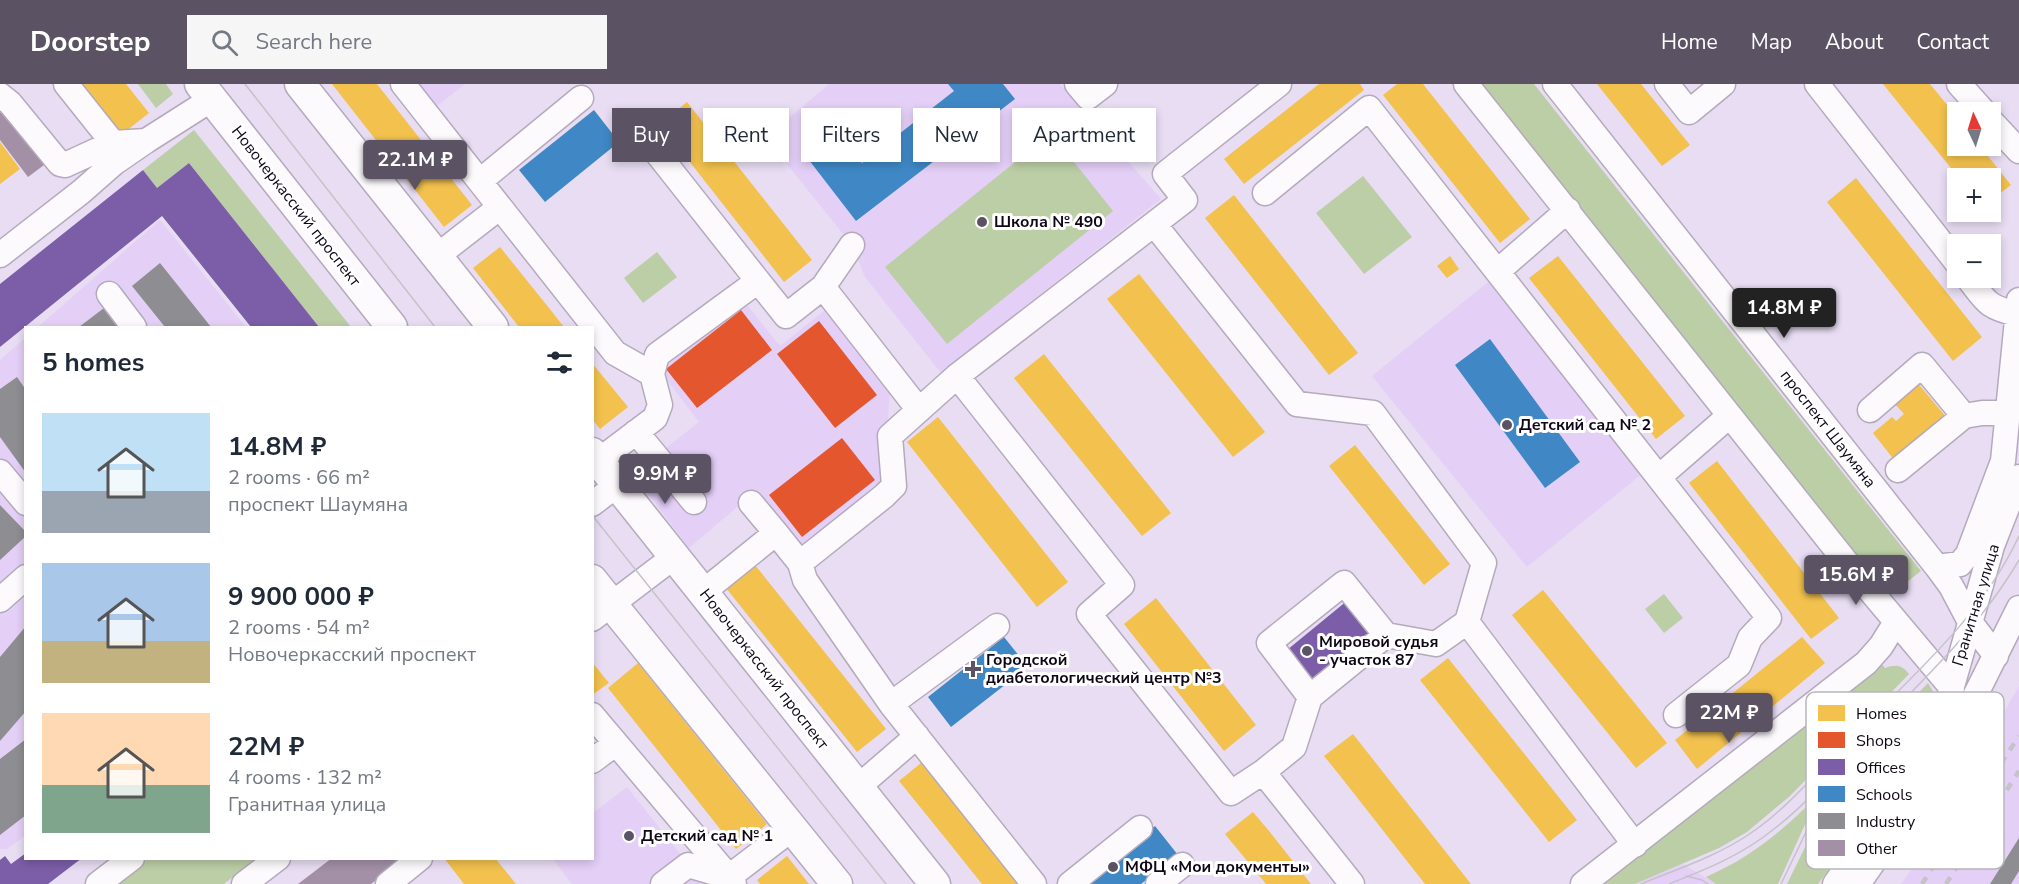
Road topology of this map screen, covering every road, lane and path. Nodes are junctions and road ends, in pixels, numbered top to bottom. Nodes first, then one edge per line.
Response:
1 (66, 84) edge
2 (300, 84) edge
3 (403, 84) edge
4 (1077, 84) edge
5 (1105, 84) edge
6 (1279, 84) edge
7 (1466, 84) edge
8 (1555, 84) edge
9 (1667, 84) edge
10 (1723, 84) edge
11 (1817, 84) edge
12 (1959, 84) edge
13 (206, 92) edge
14 (0, 95) edge
15 (581, 98) dead end
16 (1975, 102) edge
17 (2001, 132) edge
18 (146, 141) junction
19 (113, 143) junction
20 (2019, 151) edge
21 (664, 162) edge
22 (480, 181) junction
23 (1265, 193) dead end
24 (500, 207) junction
25 (1568, 210) junction
26 (1154, 224) junction
27 (852, 245) dead end
28 (1947, 250) edge
29 (0, 255) edge
30 (437, 256) junction
31 (1497, 271) junction
32 (758, 281) junction
33 (823, 287) junction
34 (1976, 288) edge
35 (109, 294) dead end
36 (2018, 307) edge
37 (133, 326) edge
38 (391, 326) edge
39 (492, 326) edge
40 (594, 326) edge
41 (594, 326) edge
42 (652, 374) junction
43 (957, 376) junction
44 (919, 410) junction
45 (1870, 410) dead end
46 (2008, 413) junction
47 (1730, 416) junction
48 (1964, 416) junction
49 (636, 432) junction
50 (595, 457) edge
51 (2014, 468) edge
52 (1898, 470) dead end
53 (0, 472) edge
54 (1659, 477) junction
55 (617, 485) junction
56 (24, 501) edge
57 (594, 502) edge
58 (694, 502) dead end
59 (751, 502) dead end
60 (776, 533) junction
61 (675, 556) junction
62 (800, 563) junction
63 (1937, 567) junction
64 (24, 580) edge
65 (594, 586) edge
66 (704, 592) junction
67 (0, 600) edge
68 (2019, 608) edge
69 (602, 612) edge
70 (1467, 622) junction
71 (1896, 622) junction
72 (1970, 622) junction
73 (997, 626) dead end
74 (1386, 635) junction
75 (1912, 643) junction
76 (1961, 656) junction
77 (1996, 656) junction
78 (1952, 688) junction
79 (1829, 692) edge
80 (1951, 692) edge
81 (1978, 692) edge
82 (1310, 696) junction
83 (891, 704) junction
84 (1806, 710) edge
85 (1676, 714) dead end
86 (594, 718) edge
87 (917, 736) junction
88 (615, 744) junction
89 (594, 760) edge
90 (1263, 772) junction
91 (858, 787) junction
92 (793, 828) junction
93 (1140, 828) dead end
94 (1635, 845) junction
95 (129, 860) edge
96 (276, 860) edge
97 (1182, 866) dead end
98 (1846, 869) edge
99 (1868, 869) edge
100 (417, 870) edge
101 (732, 881) edge
102 (249, 883) edge
103 (98, 884) edge
104 (387, 884) edge
105 (663, 884) edge
106 (837, 884) edge
107 (935, 884) edge
108 (1034, 884) edge
109 (1070, 884) edge
110 (1158, 884) edge
111 (1352, 884) edge
112 (1583, 884) edge
113 (1835, 884) edge
114 (1858, 884) edge

1 - 19 street
2 - 30 main road
3 - 22 street
4 - 5 street
6 - 26 street
7 - 25 street
8 - 63 street, проспект Шаумяна
9 - 10 street
11 - 28 street
12 - 16 street
13 - 18 street
13 - 38 main road, Новочеркасский проспект
14 - 19 street
15 - 22 street
17 - 20 street
18 - 19 street
18 - 29 street
21 - 32 street
22 - 24 street
23 - 31 street
24 - 30 street
24 - 41 street
25 - 31 street
25 - 47 street
26 - 43 street
26 - 70 street
27 - 33 street
30 - 39 main road
31 - 54 street
32 - 33 street
32 - 42 street
33 - 44 street
34 - 36 street
35 - 37 street
36 - 46 street, Гранитная улица
40 - 42 street
42 - 49 street
43 - 44 street
43 - 90 street
44 - 62 street
45 - 48 street
46 - 48 street
46 - 51 street, Гранитная улица
47 - 54 street
47 - 71 street
48 - 52 street
49 - 50 street
49 - 58 street
50 - 55 main road, Новочеркасский проспект
51 - 63 street, Гранитная улица
51 - 72 street, Гранитная улица
53 - 56 street
54 - 85 street
55 - 57 street
55 - 61 main road, Новочеркасский проспект
59 - 60 street
60 - 62 street
60 - 66 street
61 - 66 main road, Новочеркасский проспект
61 - 69 street
62 - 83 street
63 - 72 street, проспект Шаумяна
64 - 67 street
65 - 69 main road
66 - 91 main road, Новочеркасский проспект
68 - 77 street, Гранитная улица
69 - 92 main road
70 - 74 street
70 - 94 street
71 - 75 street
71 - 79 street
72 - 76 street, Гранитная улица
72 - 77 street, проспект Шаумяна
73 - 83 street
74 - 82 street
74 - 82 street
75 - 76 street
75 - 78 street
76 - 77 street
76 - 78 street, Гранитная улица
77 - 81 street, Гранитная улица
78 - 80 street, Гранитная улица
82 - 90 street
83 - 87 street
84 - 94 street
86 - 88 street
87 - 91 street
87 - 108 street
88 - 89 street
88 - 101 street
90 - 111 street
91 - 107 main road, Новочеркасский проспект
92 - 101 street
92 - 106 main road
93 - 109 street
94 - 112 street
95 - 103 street
96 - 102 street
97 - 110 street
98 - 113 street, Гранитная улица
99 - 114 street, Гранитная улица
100 - 104 street
101 - 105 street

